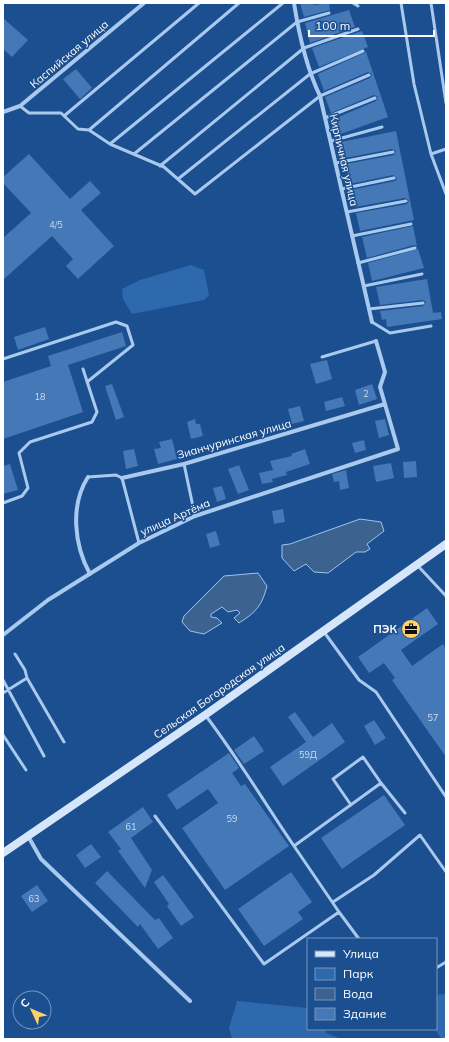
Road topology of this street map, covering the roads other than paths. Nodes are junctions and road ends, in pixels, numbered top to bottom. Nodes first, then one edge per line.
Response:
1 (144, 3) edge
2 (199, 3) edge
3 (239, 3) edge
4 (284, 3) edge
5 (294, 3) edge
6 (353, 3) edge
7 (401, 3) edge
8 (431, 3) edge
9 (358, 6) dead end
10 (329, 13) dead end
11 (297, 22) junction
12 (358, 29) dead end
13 (304, 48) junction
14 (364, 51) dead end
15 (310, 74) junction
16 (369, 75) dead end
17 (320, 96) junction
18 (374, 98) dead end
19 (446, 103) edge
20 (20, 106) junction
21 (3, 112) edge
22 (64, 116) junction
23 (325, 118) junction
24 (382, 127) dead end
25 (89, 130) junction
26 (330, 141) junction
27 (110, 144) junction
28 (446, 149) edge
29 (393, 152) dead end
30 (134, 154) junction
31 (431, 154) junction
32 (336, 164) junction
33 (160, 166) junction
34 (394, 178) dead end
35 (178, 179) junction
36 (341, 189) junction
37 (446, 194) edge
38 (406, 201) dead end
39 (347, 212) junction
40 (411, 224) dead end
41 (352, 236) junction
42 (415, 248) dead end
43 (358, 263) junction
44 (422, 274) dead end
45 (364, 286) junction
46 (423, 303) dead end
47 (369, 309) junction
48 (372, 322) joint
49 (431, 326) dead end
50 (376, 341) joint
51 (322, 357) dead end
52 (3, 359) edge
53 (83, 369) dead end
54 (87, 382) junction
55 (385, 404) junction
56 (184, 464) junction
57 (88, 477) joint
58 (122, 478) junction
59 (3, 503) edge
60 (195, 516) junction
61 (138, 543) junction
62 (446, 544) edge
63 (417, 564) junction
64 (90, 574) junction
65 (446, 596) edge
66 (323, 631) junction
67 (3, 635) edge
68 (15, 654) dead end
69 (28, 678) junction
70 (3, 680) edge
71 (7, 690) junction
72 (3, 693) edge
73 (205, 715) junction
74 (3, 735) edge
75 (64, 742) dead end
76 (44, 756) dead end
77 (26, 770) dead end
78 (381, 783) junction
79 (446, 797) edge
80 (351, 805) junction
81 (405, 813) dead end
82 (155, 816) dead end
83 (27, 836) junction
84 (294, 846) junction
85 (3, 853) edge
86 (446, 872) edge
87 (333, 902) junction
88 (339, 912) junction
89 (358, 938) edge
90 (446, 962) edge
91 (437, 967) edge
92 (190, 1001) dead end

1 - 20 street, Каспийская улица
2 - 22 lane
3 - 25 lane
4 - 27 lane
5 - 11 street, Кирпичная улица
6 - 9 lane
7 - 31 lane
8 - 19 lane
10 - 11 lane
11 - 13 street, Кирпичная улица
11 - 30 lane
12 - 13 lane
13 - 15 street, Кирпичная улица
13 - 33 lane
14 - 15 lane
15 - 17 street, Кирпичная улица
15 - 35 lane
16 - 17 lane
17 - 23 street, Кирпичная улица
17 - 35 lane
18 - 23 lane
20 - 21 street, Каспийская улица
20 - 22 lane
22 - 25 lane
23 - 26 street, Кирпичная улица
24 - 26 lane
25 - 27 lane
26 - 32 street, Кирпичная улица
27 - 30 lane
28 - 31 lane
29 - 32 lane
30 - 33 lane
31 - 37 lane
32 - 36 street, Кирпичная улица
33 - 35 lane
34 - 36 lane
36 - 39 street, Кирпичная улица
38 - 39 lane
39 - 41 street, Кирпичная улица
40 - 41 lane
41 - 43 street, Кирпичная улица
42 - 43 lane
43 - 45 street, Кирпичная улица
44 - 45 lane
45 - 47 street, Кирпичная улица
46 - 47 lane
47 - 48 street, Кирпичная улица
48 - 49 lane
50 - 51 lane
50 - 55 street
52 - 54 lane
53 - 54 lane
54 - 59 lane
55 - 56 street, Зианчуринская улица
55 - 60 street, улица Артёма
56 - 58 street, Зианчуринская улица
56 - 60 lane
57 - 58 lane, Зианчуринская улица
57 - 64 street
58 - 61 lane
60 - 61 street, улица Артёма
61 - 64 street, улица Артёма
62 - 63 main road, Сельская Богородская улица
63 - 65 lane
63 - 66 main road, Сельская Богородская улица
64 - 67 street, улица Артёма
66 - 73 main road, Сельская Богородская улица
66 - 79 lane
68 - 69 lane
69 - 71 lane
69 - 75 lane
70 - 71 lane
71 - 72 lane
71 - 76 lane
73 - 83 main road, Сельская Богородская улица
73 - 84 lane
74 - 77 lane
78 - 80 lane
78 - 80 lane
78 - 81 lane
80 - 84 lane
82 - 88 lane
83 - 85 main road, Сельская Богородская улица
83 - 92 street
84 - 87 lane
86 - 87 lane
87 - 88 lane
88 - 89 lane
90 - 91 lane

